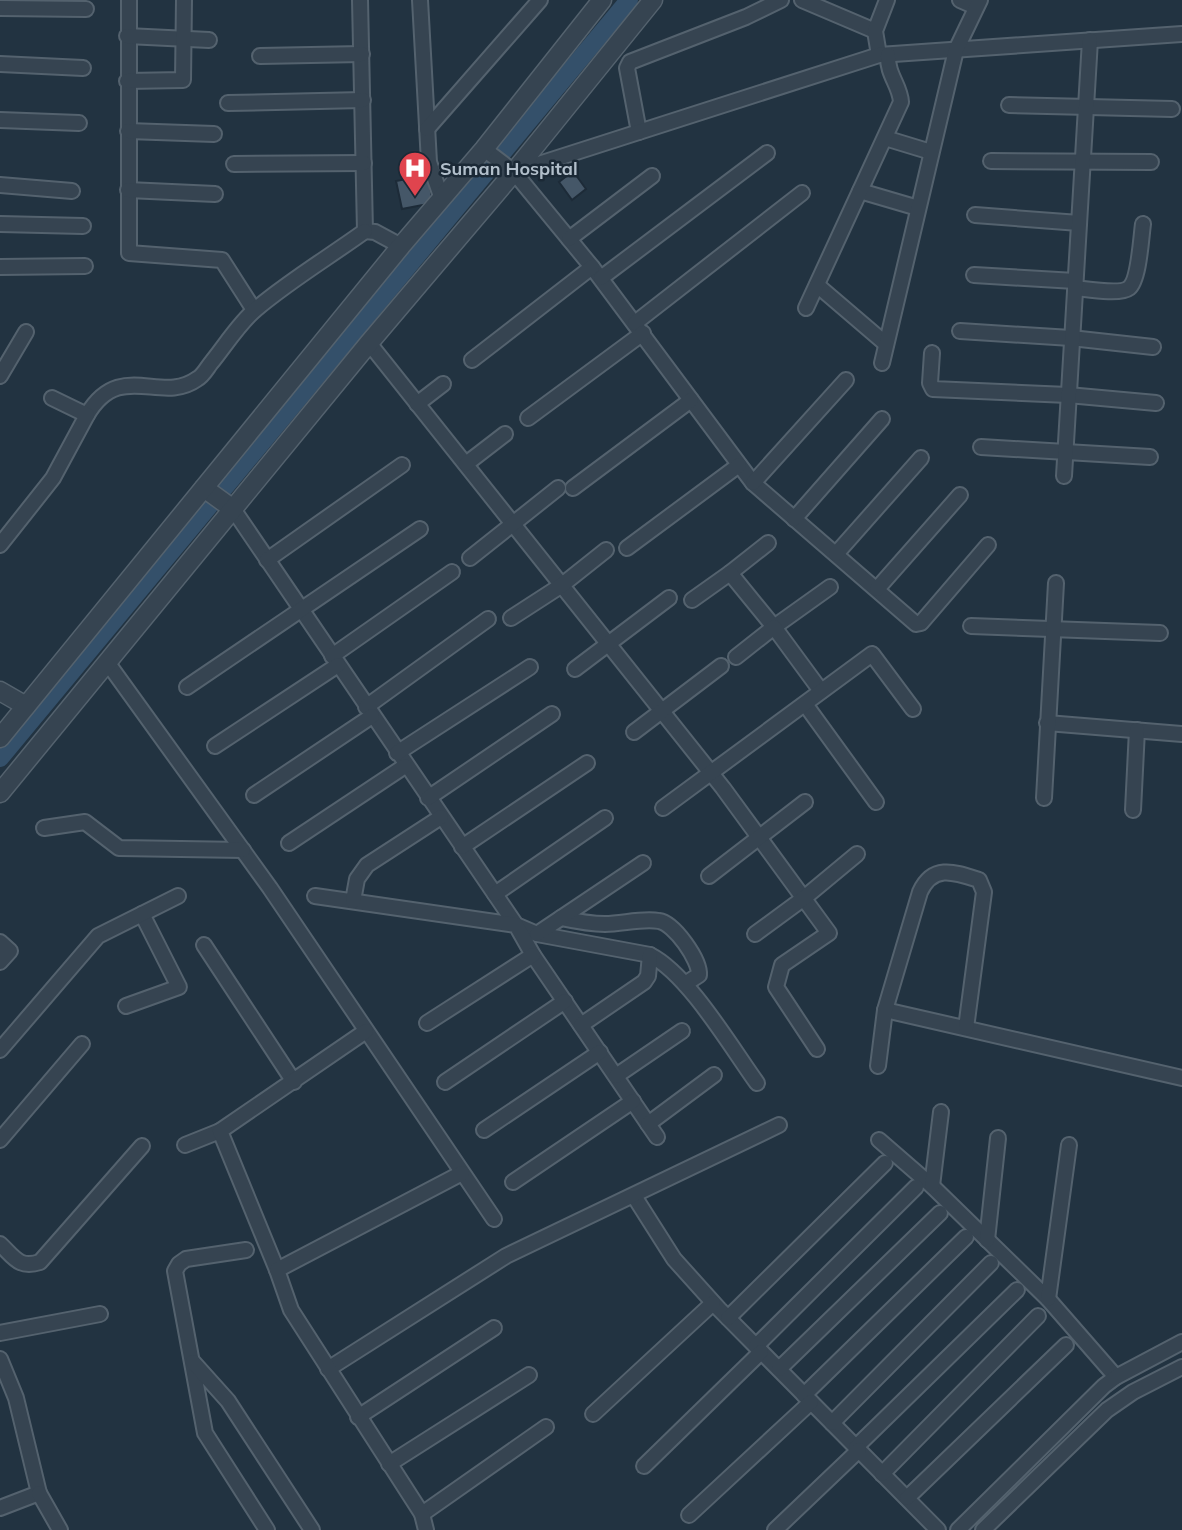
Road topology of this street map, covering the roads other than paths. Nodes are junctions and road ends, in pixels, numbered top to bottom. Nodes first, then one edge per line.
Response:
1 (129, 0) edge
2 (184, 0) edge
3 (360, 0) edge
4 (420, 0) edge
5 (540, 0) edge
6 (602, 0) edge
7 (653, 0) edge
8 (781, 0) edge
9 (802, 0) edge
10 (887, 0) edge
11 (960, 0) edge
12 (978, 3) edge
13 (0, 8) edge
14 (86, 9) dead end
15 (875, 31) junction
16 (1182, 34) edge
17 (127, 36) junction
18 (183, 39) junction
19 (209, 40) dead end
20 (1090, 40) junction
21 (956, 50) junction
22 (362, 54) junction
23 (884, 55) junction
24 (260, 56) dead end
25 (0, 64) edge
26 (83, 68) dead end
27 (127, 81) junction
28 (363, 100) junction
29 (228, 103) dead end
30 (1009, 105) dead end
31 (1086, 107) junction
32 (1172, 109) dead end
33 (0, 120) edge
34 (79, 123) dead end
35 (427, 129) junction
36 (128, 131) junction
37 (639, 132) junction
38 (214, 134) dead end
39 (885, 138) junction
40 (484, 149) junction
41 (931, 152) junction
42 (767, 153) dead end
43 (991, 160) dead end
44 (1082, 162) junction
45 (1152, 162) dead end
46 (365, 163) junction
47 (234, 164) dead end
48 (514, 172) junction
49 (652, 176) dead end
50 (0, 185) edge
51 (128, 190) junction
52 (72, 191) dead end
53 (860, 191) junction
54 (802, 193) dead end
55 (215, 194) dead end
56 (442, 199) junction
57 (918, 208) junction
58 (975, 215) dead end
59 (1079, 223) junction
60 (0, 224) edge
61 (1143, 224) dead end
62 (83, 226) dead end
63 (365, 231) junction
64 (569, 239) junction
65 (401, 246) junction
66 (85, 266) dead end
67 (0, 267) edge
68 (596, 273) junction
69 (974, 275) dead end
70 (1075, 284) junction
71 (817, 285) junction
72 (806, 308) dead end
73 (254, 310) junction
74 (639, 328) junction
75 (960, 331) dead end
76 (26, 332) dead end
77 (1072, 338) junction
78 (369, 343) junction
79 (886, 344) junction
80 (1153, 347) dead end
81 (932, 353) dead end
82 (472, 360) dead end
83 (882, 363) dead end
84 (0, 376) edge
85 (846, 380) dead end
86 (443, 384) dead end
87 (1068, 395) junction
88 (52, 398) dead end
89 (691, 400) junction
90 (1156, 403) dead end
91 (417, 404) junction
92 (87, 415) junction
93 (528, 418) dead end
94 (882, 419) dead end
95 (505, 434) dead end
96 (981, 447) dead end
97 (1065, 452) junction
98 (1150, 457) dead end
99 (921, 458) dead end
100 (466, 464) junction
101 (402, 465) dead end
102 (739, 465) junction
103 (1064, 476) dead end
104 (753, 484) junction
105 (204, 488) junction
106 (960, 495) dead end
107 (233, 509) junction
108 (794, 519) junction
109 (514, 524) junction
110 (420, 529) dead end
111 (768, 543) dead end
112 (0, 545) edge
113 (988, 545) dead end
114 (627, 548) dead end
115 (606, 550) dead end
116 (836, 554) junction
117 (470, 558) dead end
118 (267, 560) junction
119 (452, 572) dead end
120 (730, 573) junction
121 (1056, 583) dead end
122 (562, 584) junction
123 (830, 587) dead end
124 (877, 589) junction
125 (669, 598) dead end
126 (692, 600) dead end
127 (301, 610) junction
128 (511, 618) dead end
129 (488, 619) dead end
130 (971, 626) dead end
131 (774, 627) junction
132 (1054, 629) junction
133 (1160, 633) dead end
134 (608, 644) junction
135 (736, 657) dead end
136 (335, 661) junction
137 (107, 662) junction
138 (721, 666) dead end
139 (530, 667) dead end
140 (575, 669) dead end
141 (187, 687) dead end
142 (0, 691) edge
143 (821, 691) junction
144 (805, 704) junction
145 (26, 706) junction
146 (914, 709) dead end
147 (369, 711) junction
148 (662, 711) junction
149 (552, 714) dead end
150 (1047, 723) junction
151 (1136, 730) junction
152 (634, 732) dead end
153 (1182, 734) edge
154 (0, 738) edge
155 (215, 746) dead end
156 (401, 759) junction
157 (587, 763) dead end
158 (711, 773) junction
159 (0, 793) edge
160 (254, 795) dead end
161 (428, 798) junction
162 (1044, 798) dead end
163 (805, 802) dead end
164 (876, 802) dead end
165 (663, 808) dead end
166 (1133, 810) dead end
167 (441, 817) junction
168 (605, 818) dead end
169 (44, 828) dead end
170 (759, 837) junction
171 (289, 843) dead end
172 (462, 847) junction
173 (243, 850) junction
174 (857, 853) dead end
175 (643, 863) dead end
176 (709, 876) dead end
177 (495, 894) junction
178 (178, 896) dead end
179 (315, 896) dead end
180 (804, 898) junction
181 (352, 901) junction
182 (142, 914) junction
183 (561, 918) junction
184 (516, 925) junction
185 (537, 934) junction
186 (755, 934) dead end
187 (0, 942) edge
188 (204, 945) dead end
189 (533, 955) junction
190 (650, 955) junction
191 (0, 962) edge
192 (685, 984) junction
193 (565, 1002) junction
194 (126, 1006) dead end
195 (885, 1010) junction
196 (427, 1023) dead end
197 (581, 1025) junction
198 (966, 1028) junction
199 (366, 1031) junction
200 (682, 1031) dead end
201 (82, 1044) dead end
202 (0, 1049) edge
203 (817, 1049) dead end
204 (600, 1052) junction
205 (878, 1066) dead end
206 (714, 1075) dead end
207 (616, 1076) junction
208 (1182, 1078) edge
209 (294, 1082) junction
210 (445, 1082) dead end
211 (757, 1083) dead end
212 (633, 1101) junction
213 (941, 1112) dead end
214 (649, 1124) junction
215 (779, 1125) dead end
216 (484, 1129) dead end
217 (220, 1131) junction
218 (657, 1137) dead end
219 (998, 1138) dead end
220 (0, 1140) edge
221 (879, 1140) dead end
222 (1069, 1144) dead end
223 (185, 1145) dead end
224 (142, 1146) dead end
225 (885, 1163) dead end
226 (462, 1173) junction
227 (513, 1182) dead end
228 (932, 1186) junction
229 (916, 1187) dead end
230 (634, 1196) junction
231 (940, 1213) dead end
232 (494, 1219) dead end
233 (966, 1237) dead end
234 (987, 1240) junction
235 (0, 1244) edge
236 (246, 1250) dead end
237 (991, 1263) dead end
238 (276, 1270) junction
239 (1017, 1290) dead end
240 (1048, 1299) junction
241 (713, 1303) junction
242 (100, 1314) dead end
243 (1038, 1316) dead end
244 (728, 1318) junction
245 (494, 1328) dead end
246 (0, 1333) edge
247 (1182, 1342) edge
248 (1066, 1345) dead end
249 (759, 1349) junction
250 (0, 1359) edge
251 (192, 1361) junction
252 (1182, 1367) edge
253 (328, 1369) junction
254 (779, 1369) junction
255 (529, 1375) dead end
256 (1116, 1377) junction
257 (808, 1398) junction
258 (593, 1414) dead end
259 (358, 1417) junction
260 (832, 1423) junction
261 (546, 1427) dead end
262 (857, 1449) junction
263 (389, 1464) junction
264 (644, 1466) dead end
265 (882, 1474) junction
266 (39, 1493) junction
267 (907, 1499) junction
268 (0, 1508) edge
269 (422, 1514) junction
270 (690, 1515) dead end
271 (60, 1530) edge
272 (267, 1530) edge
273 (312, 1530) edge
274 (426, 1530) edge
275 (775, 1530) edge
276 (938, 1530) edge
277 (958, 1530) edge
278 (983, 1530) edge

1 - 17 street
2 - 18 street
3 - 22 street
4 - 35 street
5 - 35 street
6 - 40 street
7 - 48 street
8 - 37 street
9 - 15 street
10 - 15 street
11 - 12 street
12 - 21 street
13 - 14 street
15 - 23 street
16 - 20 street
17 - 18 street
17 - 27 street
18 - 19 street
18 - 27 street
20 - 21 street
20 - 31 street
21 - 23 street
21 - 41 street
22 - 24 street
22 - 28 street
23 - 37 street
23 - 39 street
25 - 26 street
27 - 36 street
28 - 29 street
28 - 46 street
30 - 31 street
31 - 32 street
31 - 44 street
33 - 34 street
35 - 56 street
36 - 38 street
36 - 51 street
37 - 48 street
39 - 41 street
39 - 53 street
40 - 48 street
40 - 56 street
41 - 57 street
42 - 68 street
43 - 44 street
44 - 45 street
44 - 59 street
46 - 47 street
46 - 63 street
48 - 64 street
48 - 78 street
49 - 64 street
50 - 52 street
51 - 55 street
51 - 73 street
53 - 57 street
53 - 71 street
54 - 74 street
56 - 65 street
57 - 79 street
58 - 59 street
59 - 70 street
60 - 62 street
61 - 70 street
63 - 65 street
63 - 73 street
64 - 68 street
65 - 105 street
66 - 67 street
68 - 74 street
68 - 82 street
69 - 70 street
70 - 77 street
71 - 72 street
71 - 79 street
73 - 92 street
74 - 89 street
74 - 93 street
75 - 77 street
76 - 84 street
77 - 80 street
77 - 87 street
78 - 91 street
78 - 107 street
79 - 83 street
81 - 87 street
85 - 104 street
86 - 91 street
87 - 90 street
87 - 97 street
88 - 92 street
89 - 102 street
89 - 109 street
91 - 100 street
92 - 112 street
94 - 108 street
95 - 100 street
96 - 97 street
97 - 98 street
97 - 103 street
99 - 116 street
100 - 109 street
101 - 118 street
102 - 104 street
102 - 114 street
104 - 108 street
105 - 107 street
105 - 145 street
106 - 124 street
107 - 118 street
107 - 137 street
108 - 116 street
109 - 117 street
109 - 122 street
110 - 127 street
111 - 120 street
113 - 124 street
115 - 122 street
116 - 124 street
118 - 127 street
119 - 136 street
120 - 126 street
120 - 131 street
121 - 132 street
122 - 128 street
122 - 134 street
123 - 131 street
125 - 134 street
127 - 136 street
127 - 141 street
129 - 147 street
130 - 132 street
131 - 135 street
131 - 143 street
132 - 133 street
132 - 150 street
134 - 140 street
134 - 148 street
136 - 147 street
136 - 155 street
137 - 159 street
137 - 173 street
138 - 148 street
139 - 156 street
142 - 145 street
143 - 144 street
143 - 146 street
144 - 158 street
144 - 164 street
145 - 154 street
147 - 156 street
147 - 160 street
148 - 152 street
148 - 158 street
149 - 161 street
150 - 151 street
150 - 162 street
151 - 153 street
151 - 166 street
156 - 161 street
156 - 171 street
157 - 172 street
158 - 165 street
158 - 170 street
161 - 167 street
163 - 170 street
167 - 172 street
167 - 181 street
168 - 177 street
169 - 173 street
170 - 176 street
170 - 180 street
172 - 177 street
173 - 199 street
174 - 180 street
175 - 183 street
177 - 184 street
178 - 182 street
179 - 181 street
180 - 186 street
180 - 203 street
181 - 184 street
182 - 194 street
182 - 202 street
183 - 185 street
183 - 192 street
184 - 185 street
184 - 189 street
185 - 190 street
187 - 191 street
188 - 209 street
189 - 193 street
189 - 196 street
190 - 192 street
190 - 197 street
192 - 211 street
193 - 197 street
193 - 210 street
195 - 198 street
195 - 198 street
195 - 205 street
197 - 204 street
198 - 208 street
199 - 209 street
199 - 226 street
200 - 207 street
201 - 220 street
204 - 207 street
204 - 216 street
206 - 214 street
207 - 212 street
209 - 217 street
212 - 214 street
212 - 227 street
213 - 228 street
214 - 218 street
215 - 230 street
217 - 223 street
217 - 238 street
219 - 234 street
221 - 228 street
222 - 240 street
224 - 235 street
225 - 244 street
226 - 232 street
226 - 238 street
228 - 234 street
229 - 249 street
230 - 241 street
230 - 253 street
231 - 254 street
233 - 257 street
234 - 240 street
236 - 251 street
237 - 260 street
238 - 253 street
239 - 262 street
240 - 256 street
241 - 244 street
241 - 258 street
242 - 246 street
243 - 265 street
244 - 249 street
245 - 259 street
247 - 256 street
248 - 267 street
249 - 254 street
249 - 264 street
250 - 266 street
251 - 272 street
251 - 273 street
252 - 278 street
253 - 259 street
254 - 257 street
255 - 263 street
256 - 277 street
257 - 260 street
257 - 270 street
259 - 263 street
260 - 262 street
261 - 269 street
262 - 265 street
262 - 275 street
263 - 269 street
265 - 267 street
266 - 268 street
266 - 271 street
267 - 276 street
269 - 274 street

